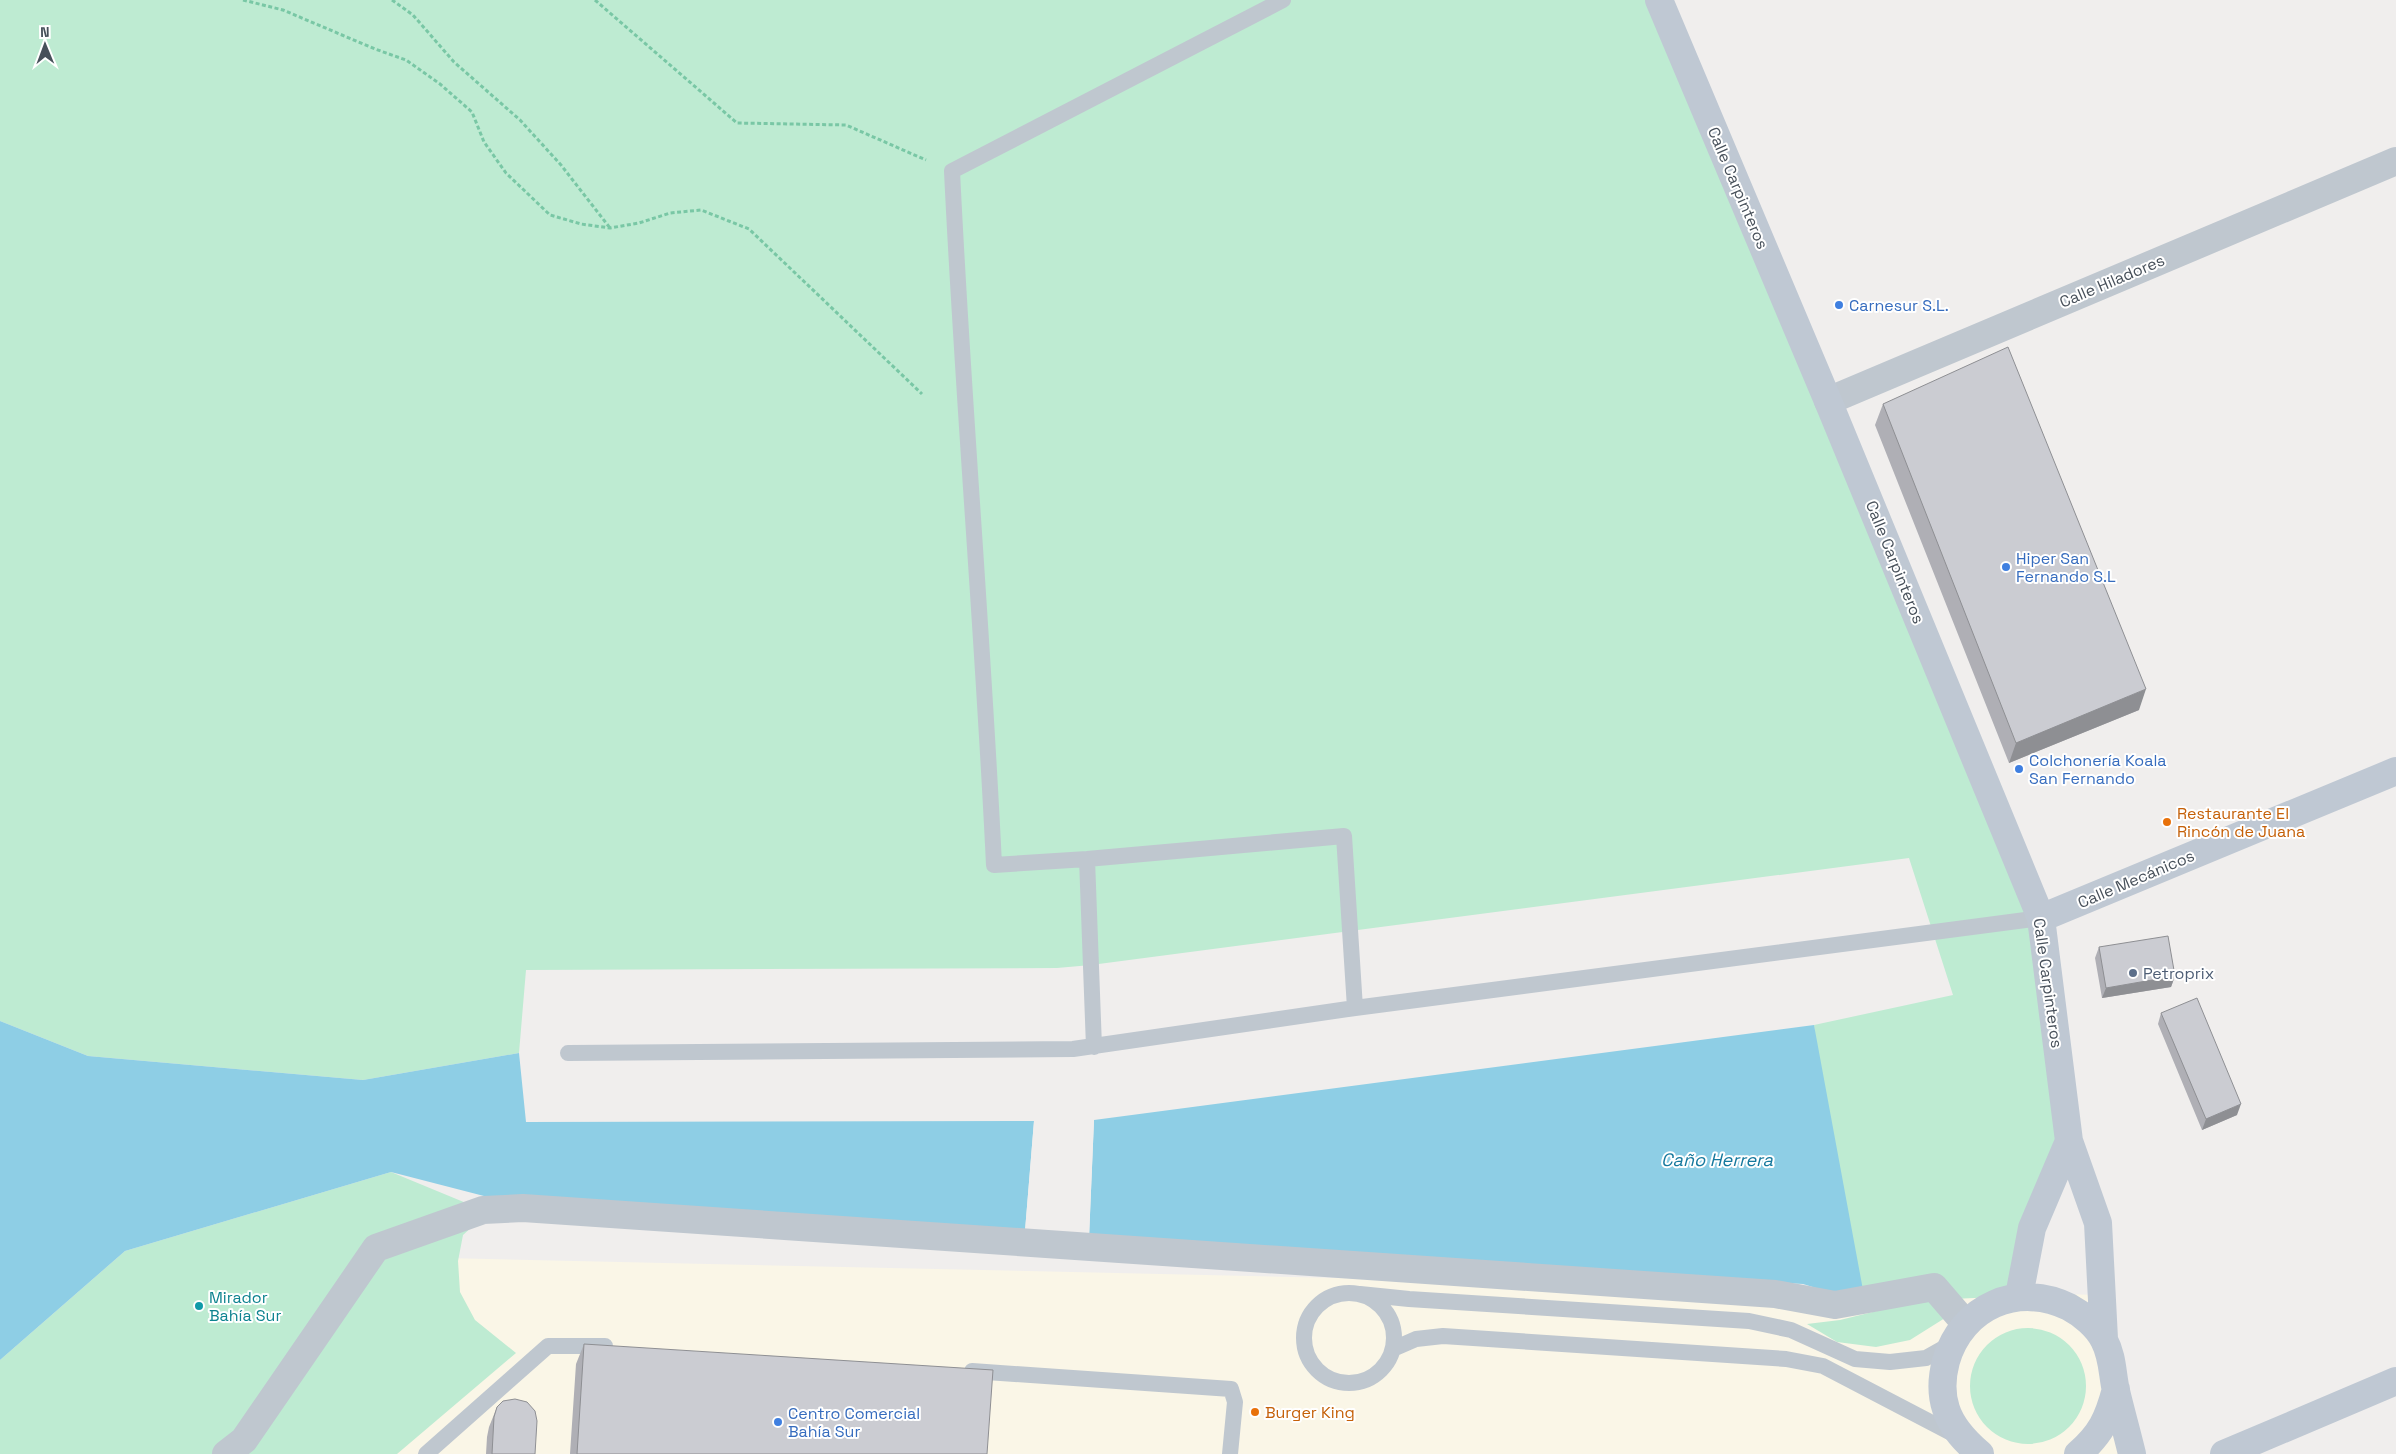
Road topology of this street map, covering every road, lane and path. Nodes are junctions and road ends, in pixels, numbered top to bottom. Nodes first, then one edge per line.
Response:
1 (243, 0) edge
2 (392, 0) edge
3 (595, 0) edge
4 (1283, 0) edge
5 (1659, 0) edge
6 (2396, 161) edge
7 (952, 171) junction
8 (610, 228) junction
9 (922, 394) dead end
10 (1828, 401) junction
11 (2396, 771) edge
12 (1087, 859) junction
13 (2041, 918) junction
14 (1355, 1008) junction
15 (1094, 1046) junction
16 (568, 1053) dead end
17 (2069, 1141) junction
18 (1360, 1294) junction
19 (2019, 1296) junction
20 (1958, 1333) junction
21 (2104, 1339) junction
22 (616, 1346) edge
23 (1393, 1349) junction
24 (952, 1369) edge
25 (2396, 1381) edge
26 (2116, 1389) junction
27 (1971, 1446) edge
28 (226, 1454) edge
29 (426, 1454) edge
30 (1230, 1454) edge
31 (2078, 1454) edge
32 (2132, 1454) edge
33 (2224, 1454) edge

1 - 8 path
2 - 8 path
3 - 7 path
4 - 7 lane
5 - 10 street, Calle Carpinteros
6 - 10 street, Calle Hiladores
7 - 12 lane
8 - 9 path
10 - 13 street, Calle Carpinteros
11 - 13 street, Calle Mecánicos
12 - 14 lane
12 - 15 lane
13 - 14 lane
13 - 17 street, Calle Carpinteros
14 - 15 lane
15 - 16 lane
17 - 19 street
17 - 21 street
18 - 20 lane
18 - 23 lane
18 - 23 lane
19 - 20 street
19 - 21 street
20 - 27 street
20 - 28 street
21 - 26 street
22 - 29 lane
23 - 27 lane
24 - 30 lane
25 - 33 street
26 - 31 street
26 - 32 street

